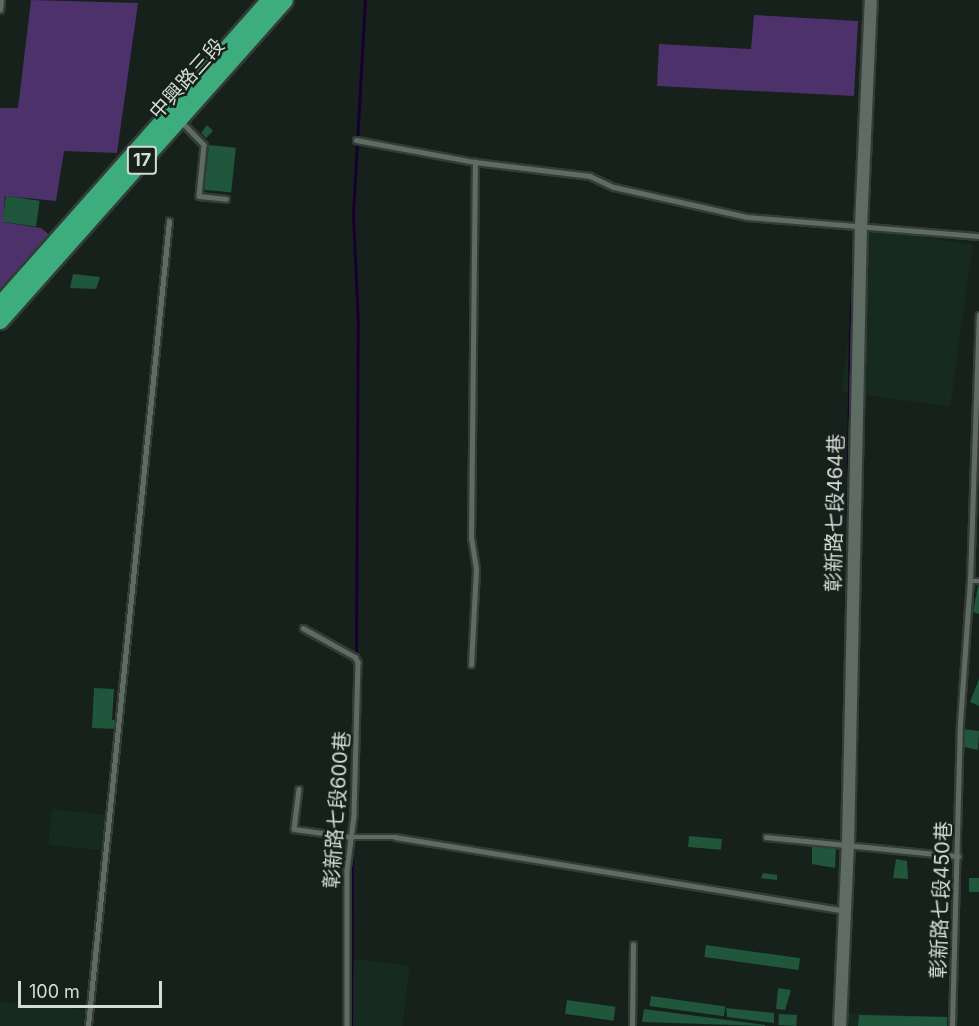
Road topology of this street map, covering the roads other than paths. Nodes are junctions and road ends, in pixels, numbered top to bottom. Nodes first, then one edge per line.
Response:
1 (1, 0) edge
2 (268, 0) edge
3 (285, 0) edge
4 (871, 0) edge
5 (0, 10) edge
6 (179, 119) junction
7 (356, 140) dead end
8 (475, 162) junction
9 (226, 199) dead end
10 (169, 221) dead end
11 (861, 226) junction
12 (979, 236) edge
13 (0, 303) edge
14 (979, 315) edge
15 (0, 321) edge
16 (970, 581) junction
17 (979, 581) edge
18 (303, 628) dead end
19 (471, 665) dead end
20 (299, 789) dead end
21 (351, 837) junction
22 (765, 837) dead end
23 (848, 845) junction
24 (958, 856) junction
25 (843, 910) junction
26 (633, 945) dead end
27 (88, 1026) edge
28 (347, 1026) edge
29 (632, 1026) edge
30 (840, 1026) edge
31 (952, 1026) edge

1 - 5 lane
2 - 13 main road, 中興路三段 / 17
3 - 6 main road, 中興路三段 / 17
4 - 11 street, 彰新路七段464巷
6 - 9 lane
6 - 15 main road, 中興路三段 / 17
7 - 8 lane
8 - 11 lane
8 - 19 lane
10 - 27 lane
11 - 12 lane
11 - 23 street, 彰新路七段464巷
14 - 16 lane, 彰新路七段450巷
16 - 17 lane
16 - 24 lane, 彰新路七段450巷
18 - 21 lane, 彰新路七段600巷
20 - 21 lane
21 - 25 lane
21 - 28 lane, 彰新路七段600巷
22 - 23 lane
23 - 24 lane
23 - 25 street, 彰新路七段464巷
24 - 31 lane, 彰新路七段450巷
25 - 30 street, 彰新路七段464巷
26 - 29 lane

